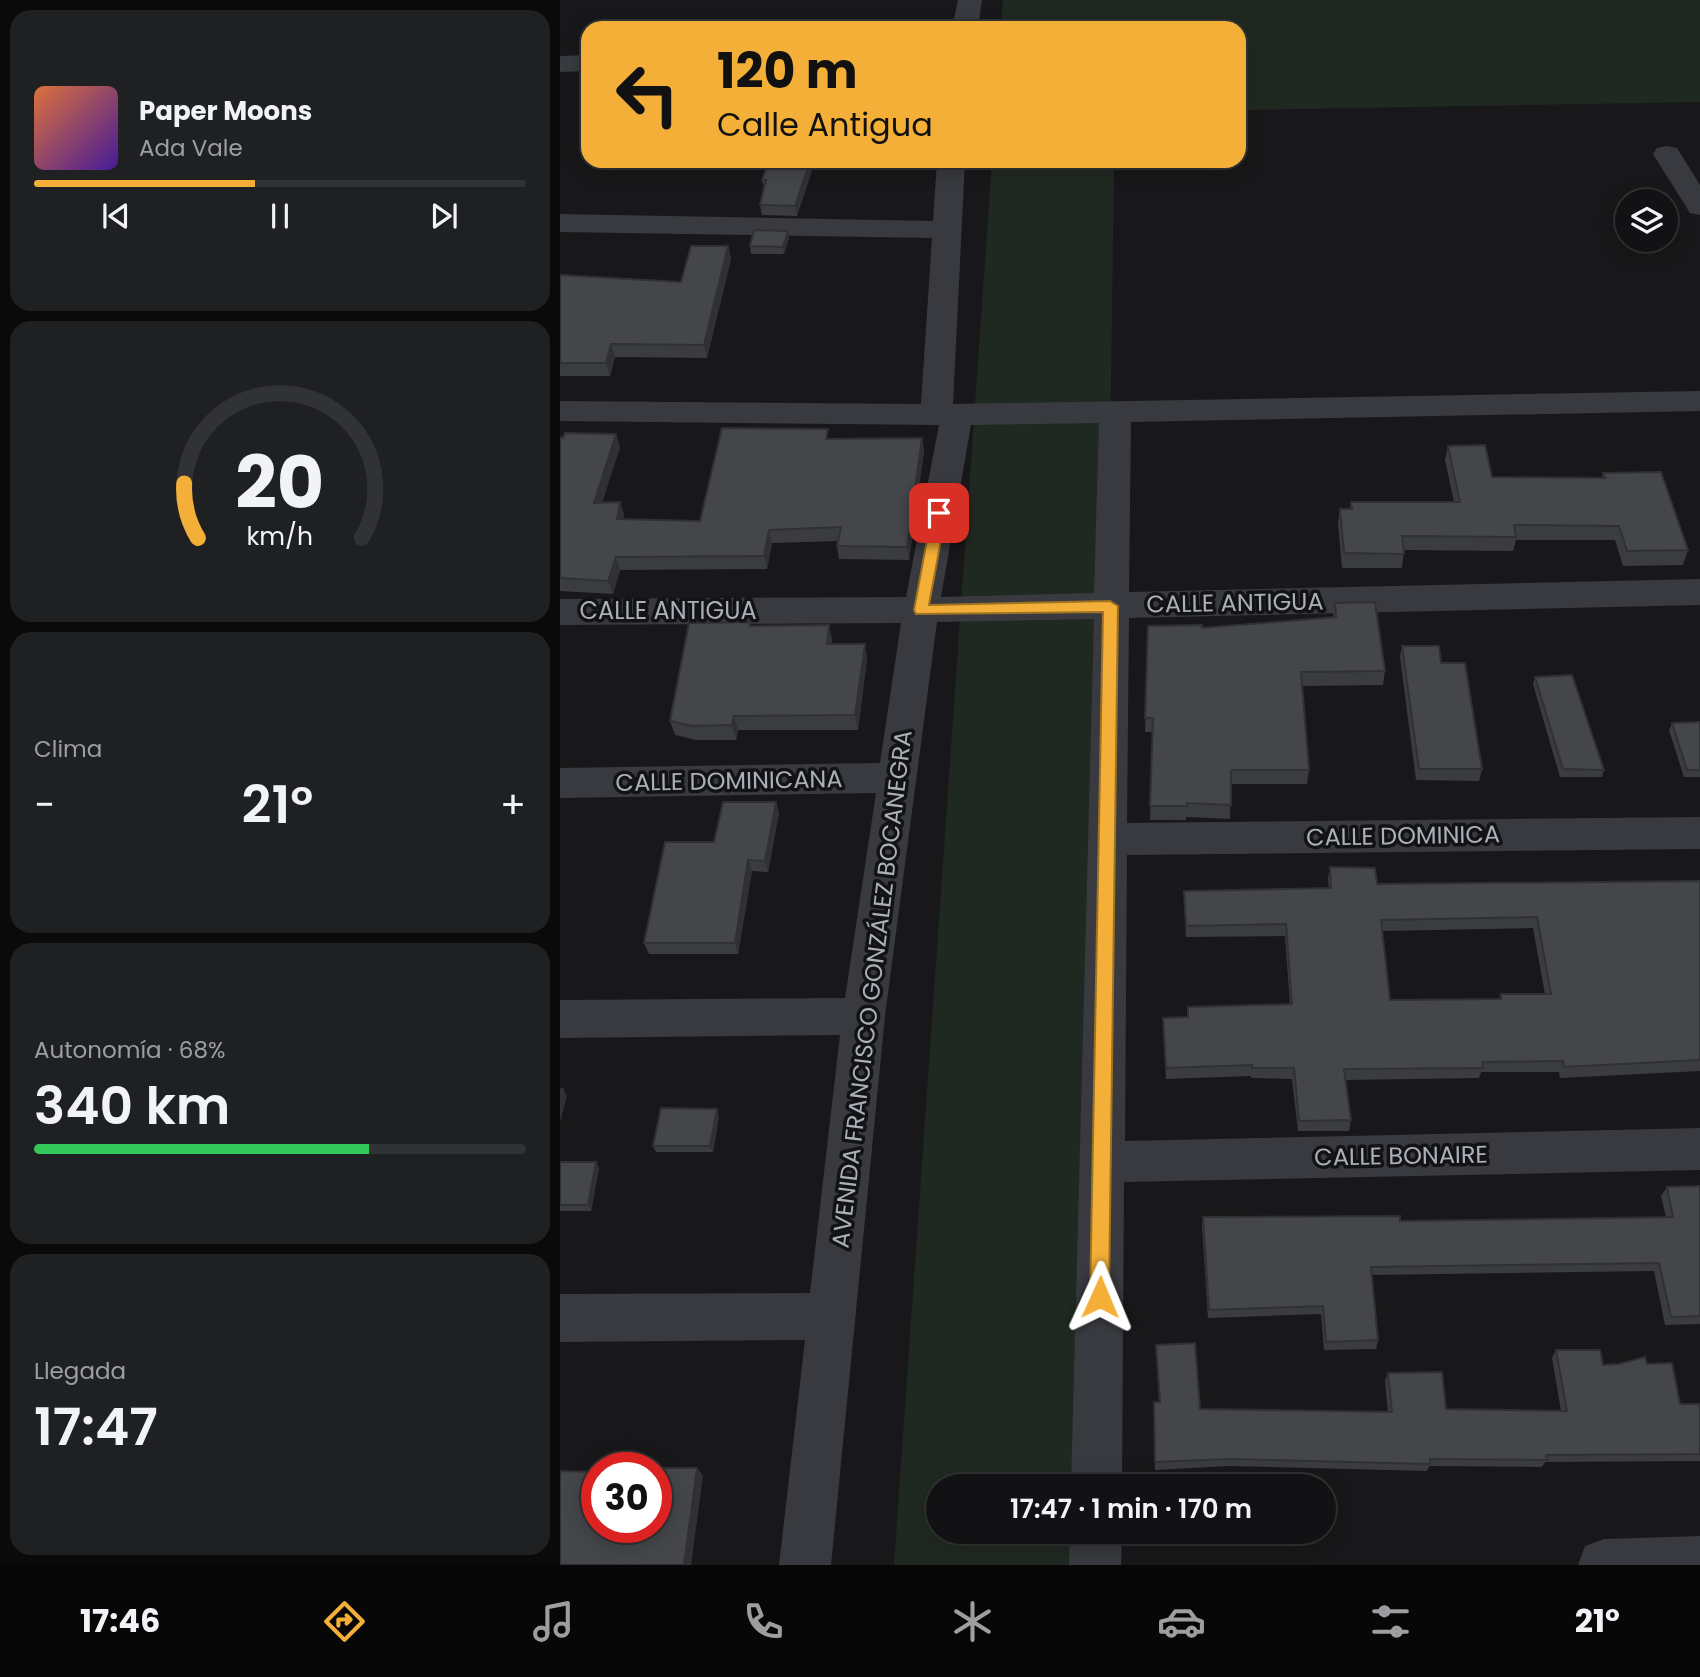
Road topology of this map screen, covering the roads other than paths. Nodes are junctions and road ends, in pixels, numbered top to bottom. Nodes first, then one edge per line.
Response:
1 (970, 0) edge
2 (966, 21) edge
3 (581, 63) edge
4 (560, 64) edge
5 (1667, 154) dead end
6 (951, 168) edge
7 (1700, 207) edge
8 (560, 223) edge
9 (947, 230) junction
10 (1700, 401) edge
11 (560, 411) edge
12 (1115, 411) junction
13 (946, 415) junction
14 (1700, 592) edge
15 (1110, 606) junction
16 (921, 610) junction
17 (560, 612) edge
18 (898, 778) junction
19 (560, 783) edge
20 (1700, 832) edge
21 (1107, 839) junction
22 (864, 1016) junction
23 (560, 1019) edge
24 (1700, 1149) edge
25 (1102, 1162) junction
26 (833, 1316) junction
27 (560, 1318) edge
28 (1096, 1474) edge
29 (1096, 1544) edge
30 (1700, 1562) edge
31 (805, 1565) edge
32 (1095, 1565) edge
33 (1604, 1565) edge

1 - 2 street
3 - 4 street
5 - 7 street
6 - 9 street, AVENIDA FRANCISCO GONZÁLEZ BOCANEGRA
8 - 9 street
9 - 13 street, AVENIDA FRANCISCO GONZÁLEZ BOCANEGRA
10 - 12 street
11 - 13 street
12 - 13 street
12 - 15 street
13 - 16 street, AVENIDA FRANCISCO GONZÁLEZ BOCANEGRA
14 - 15 street, CALLE ANTIGUA
15 - 16 street, CALLE ANTIGUA
15 - 21 street
16 - 17 street, CALLE ANTIGUA
16 - 18 street, AVENIDA FRANCISCO GONZÁLEZ BOCANEGRA
18 - 19 street, CALLE DOMINICANA
18 - 22 street, AVENIDA FRANCISCO GONZÁLEZ BOCANEGRA
20 - 21 street, CALLE DOMINICA
21 - 25 street
22 - 23 street
22 - 26 street, AVENIDA FRANCISCO GONZÁLEZ BOCANEGRA
24 - 25 street, CALLE BONAIRE
25 - 28 street
26 - 27 street
26 - 31 street, AVENIDA FRANCISCO GONZÁLEZ BOCANEGRA
29 - 32 street
30 - 33 street

